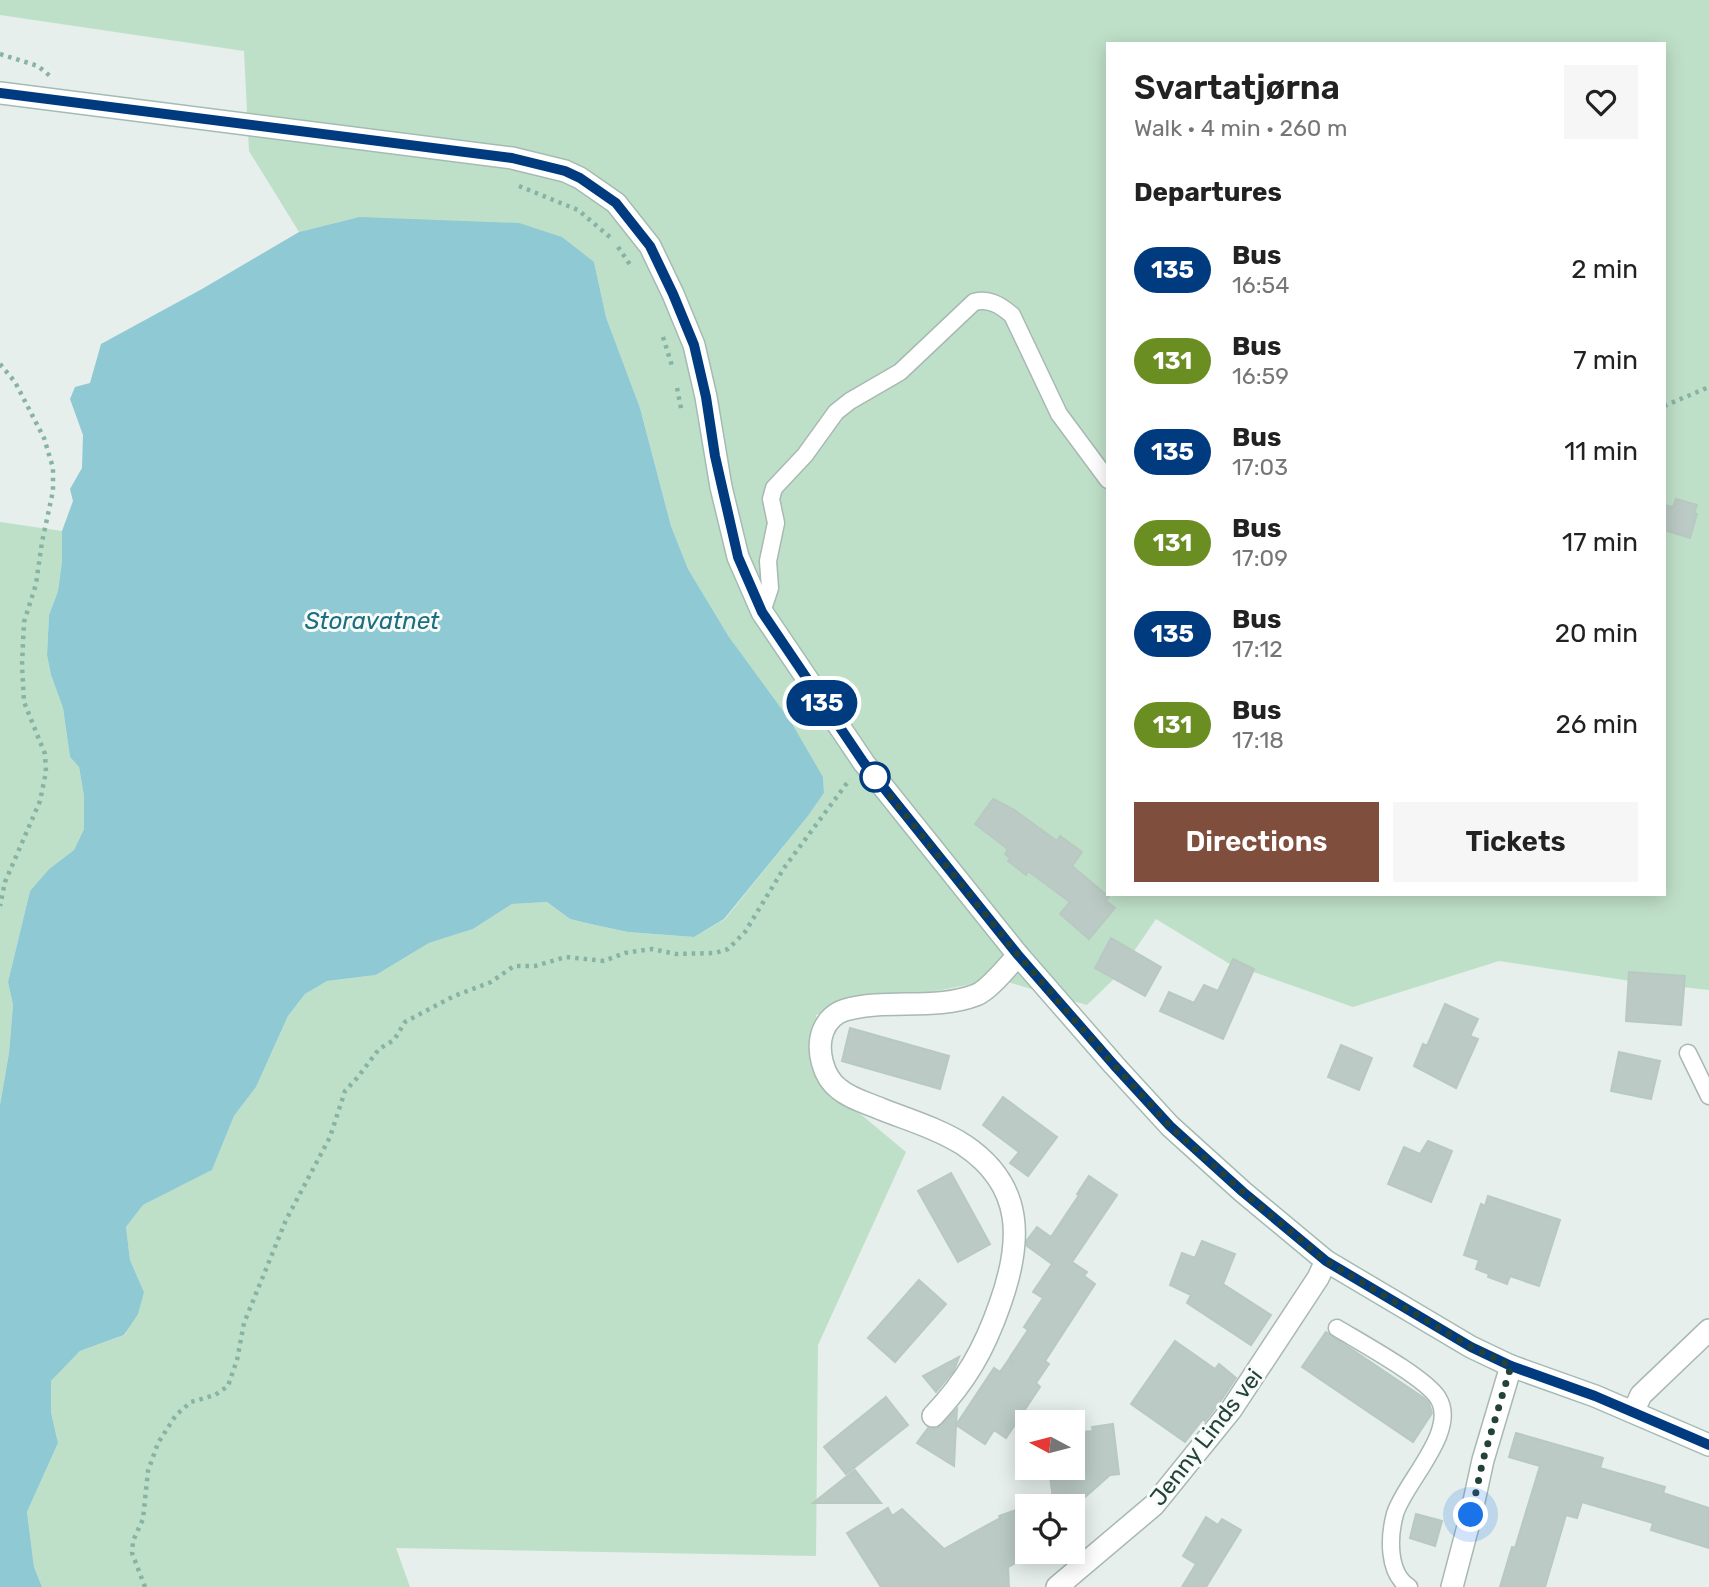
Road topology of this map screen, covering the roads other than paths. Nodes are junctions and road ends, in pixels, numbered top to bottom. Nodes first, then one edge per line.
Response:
1 (0, 93) edge
2 (1106, 477) edge
3 (762, 612) junction
4 (1018, 955) junction
5 (1688, 1053) dead end
6 (1709, 1096) edge
7 (1326, 1261) junction
8 (1337, 1328) dead end
9 (1709, 1330) edge
10 (1511, 1366) junction
11 (1633, 1412) junction
12 (933, 1416) dead end
13 (1709, 1445) edge
14 (1056, 1587) edge
15 (1409, 1587) edge
16 (1452, 1587) edge

1 - 3 main road
2 - 3 lane
3 - 4 main road
4 - 7 main road
4 - 12 main road
5 - 6 lane
7 - 10 main road
7 - 14 main road, Jenny Linds vei
8 - 15 lane
9 - 11 main road
10 - 11 main road
10 - 16 main road
11 - 13 main road

